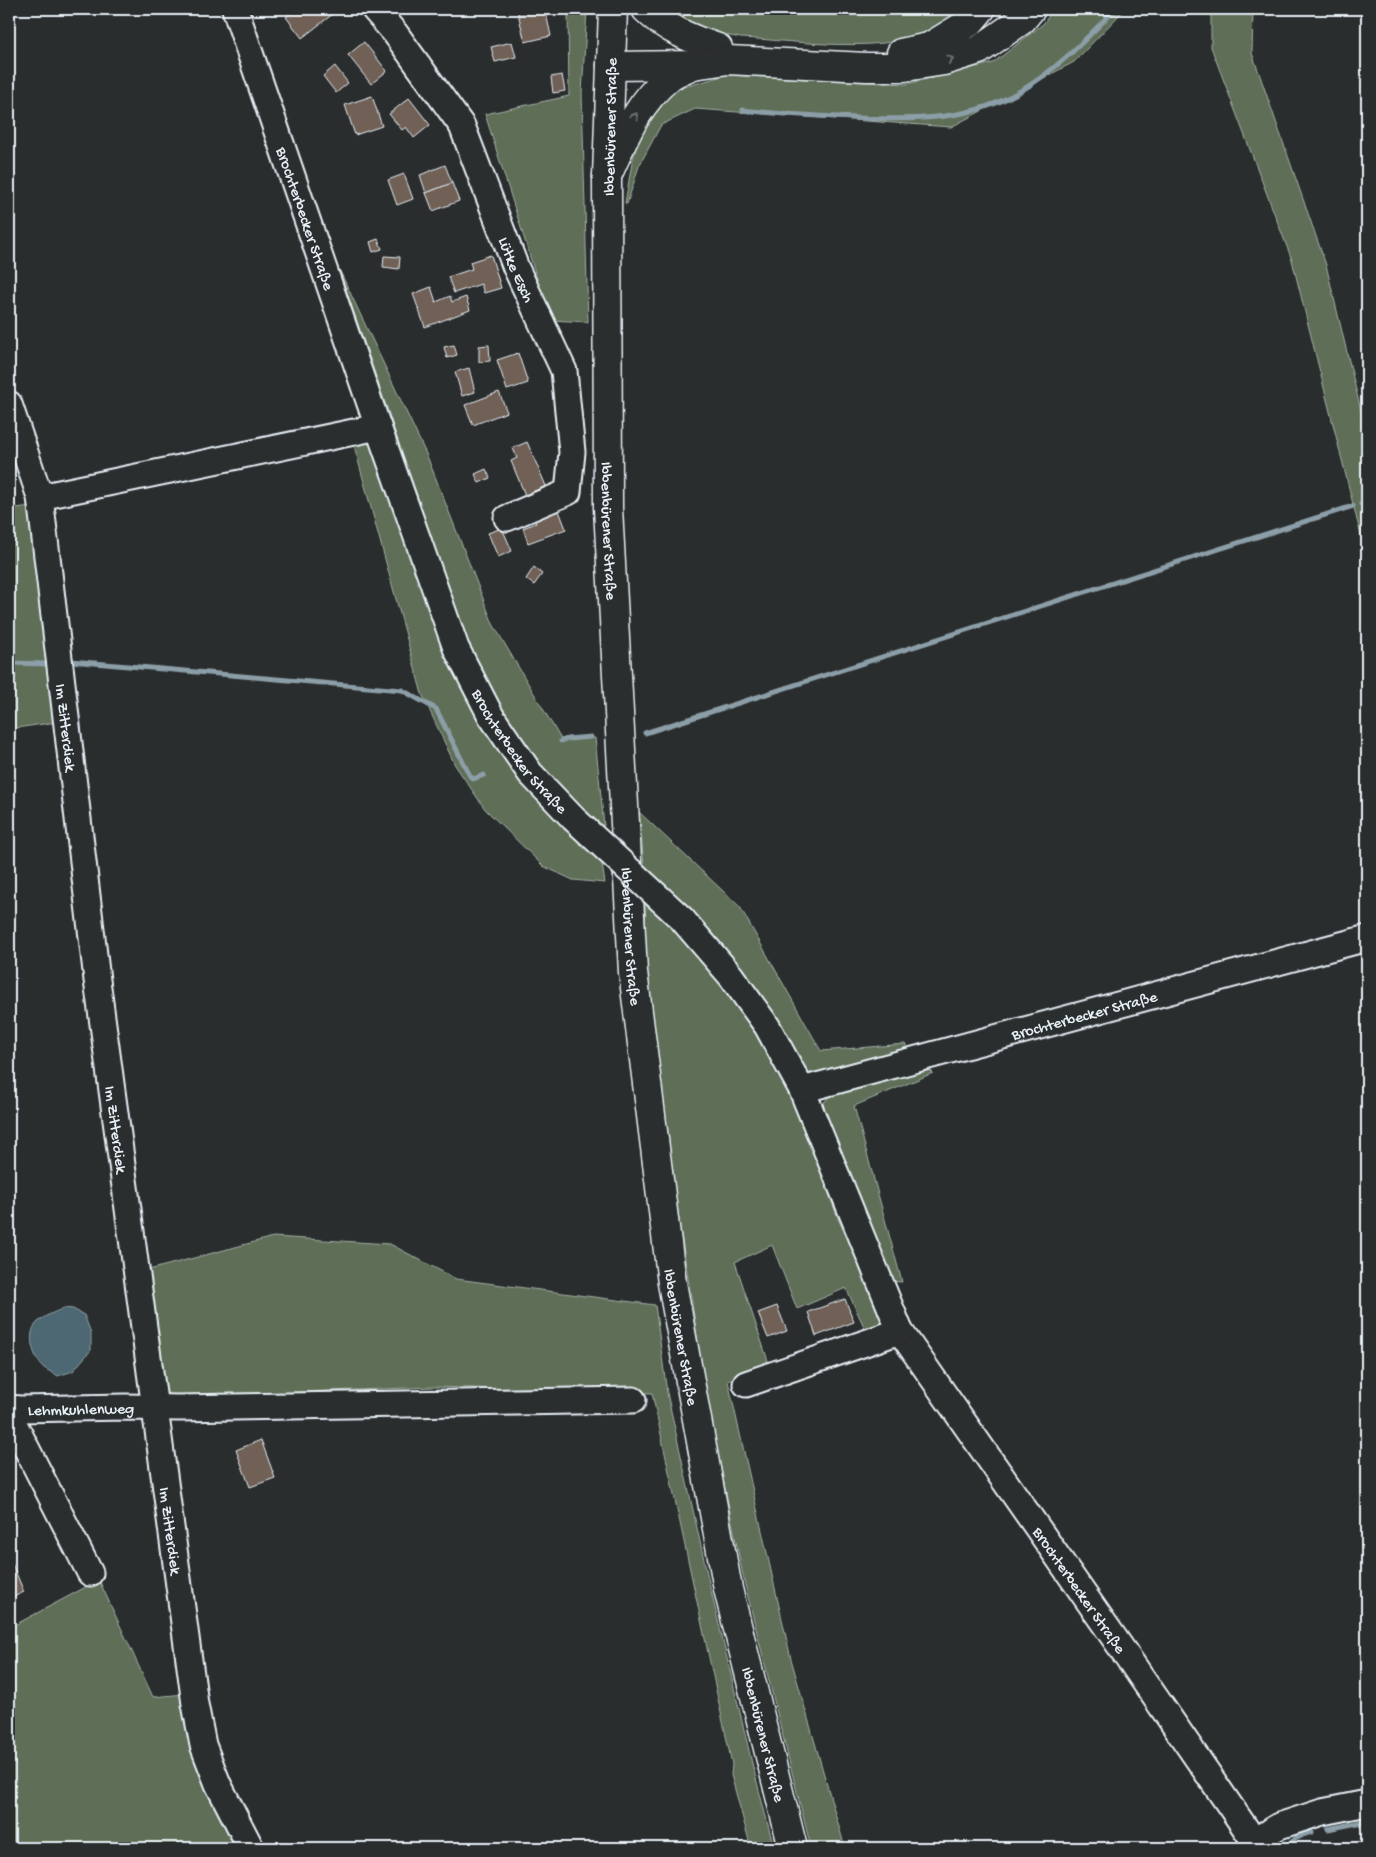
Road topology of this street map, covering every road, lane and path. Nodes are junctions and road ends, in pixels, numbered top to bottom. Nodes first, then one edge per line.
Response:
1 (235, 9) edge
2 (374, 9) edge
3 (614, 9) edge
4 (646, 9) edge
5 (981, 9) edge
6 (1031, 9) edge
7 (718, 48) junction
8 (611, 57) junction
9 (692, 65) junction
10 (607, 176) junction
11 (9, 404) edge
12 (378, 427) junction
13 (40, 497) junction
14 (508, 518) dead end
15 (1367, 938) edge
16 (802, 1090) junction
17 (900, 1331) junction
18 (746, 1384) dead end
19 (634, 1400) dead end
20 (155, 1407) junction
21 (9, 1408) edge
22 (9, 1414) edge
23 (90, 1573) dead end
24 (1367, 1803) edge
25 (1256, 1845) edge
26 (250, 1848) edge
27 (794, 1848) edge

1 - 12 street, Brochterbecker Straße
2 - 14 street, Lütke Esch
3 - 8 main road, Ibbenbürener Straße
4 - 7 main road
5 - 7 main road
9 -> 6 main road
7 - 8 main road
8 - 9 main road
8 - 10 main road, Ibbenbürener Straße
10 -> 9 main road
10 - 27 main road, Ibbenbürener Straße
11 - 13 street, Im Zitterdiek
12 - 13 street
12 - 16 street, Brochterbecker Straße, bridge
13 - 20 street, Im Zitterdiek
15 - 16 street, Brochterbecker Straße
16 - 17 street, Brochterbecker Straße
17 - 18 street
17 - 25 street, Brochterbecker Straße
19 - 20 street, Lehmkuhlenweg
20 - 21 street, Lehmkuhlenweg
20 - 26 street, Im Zitterdiek
22 - 23 street
24 - 25 street

